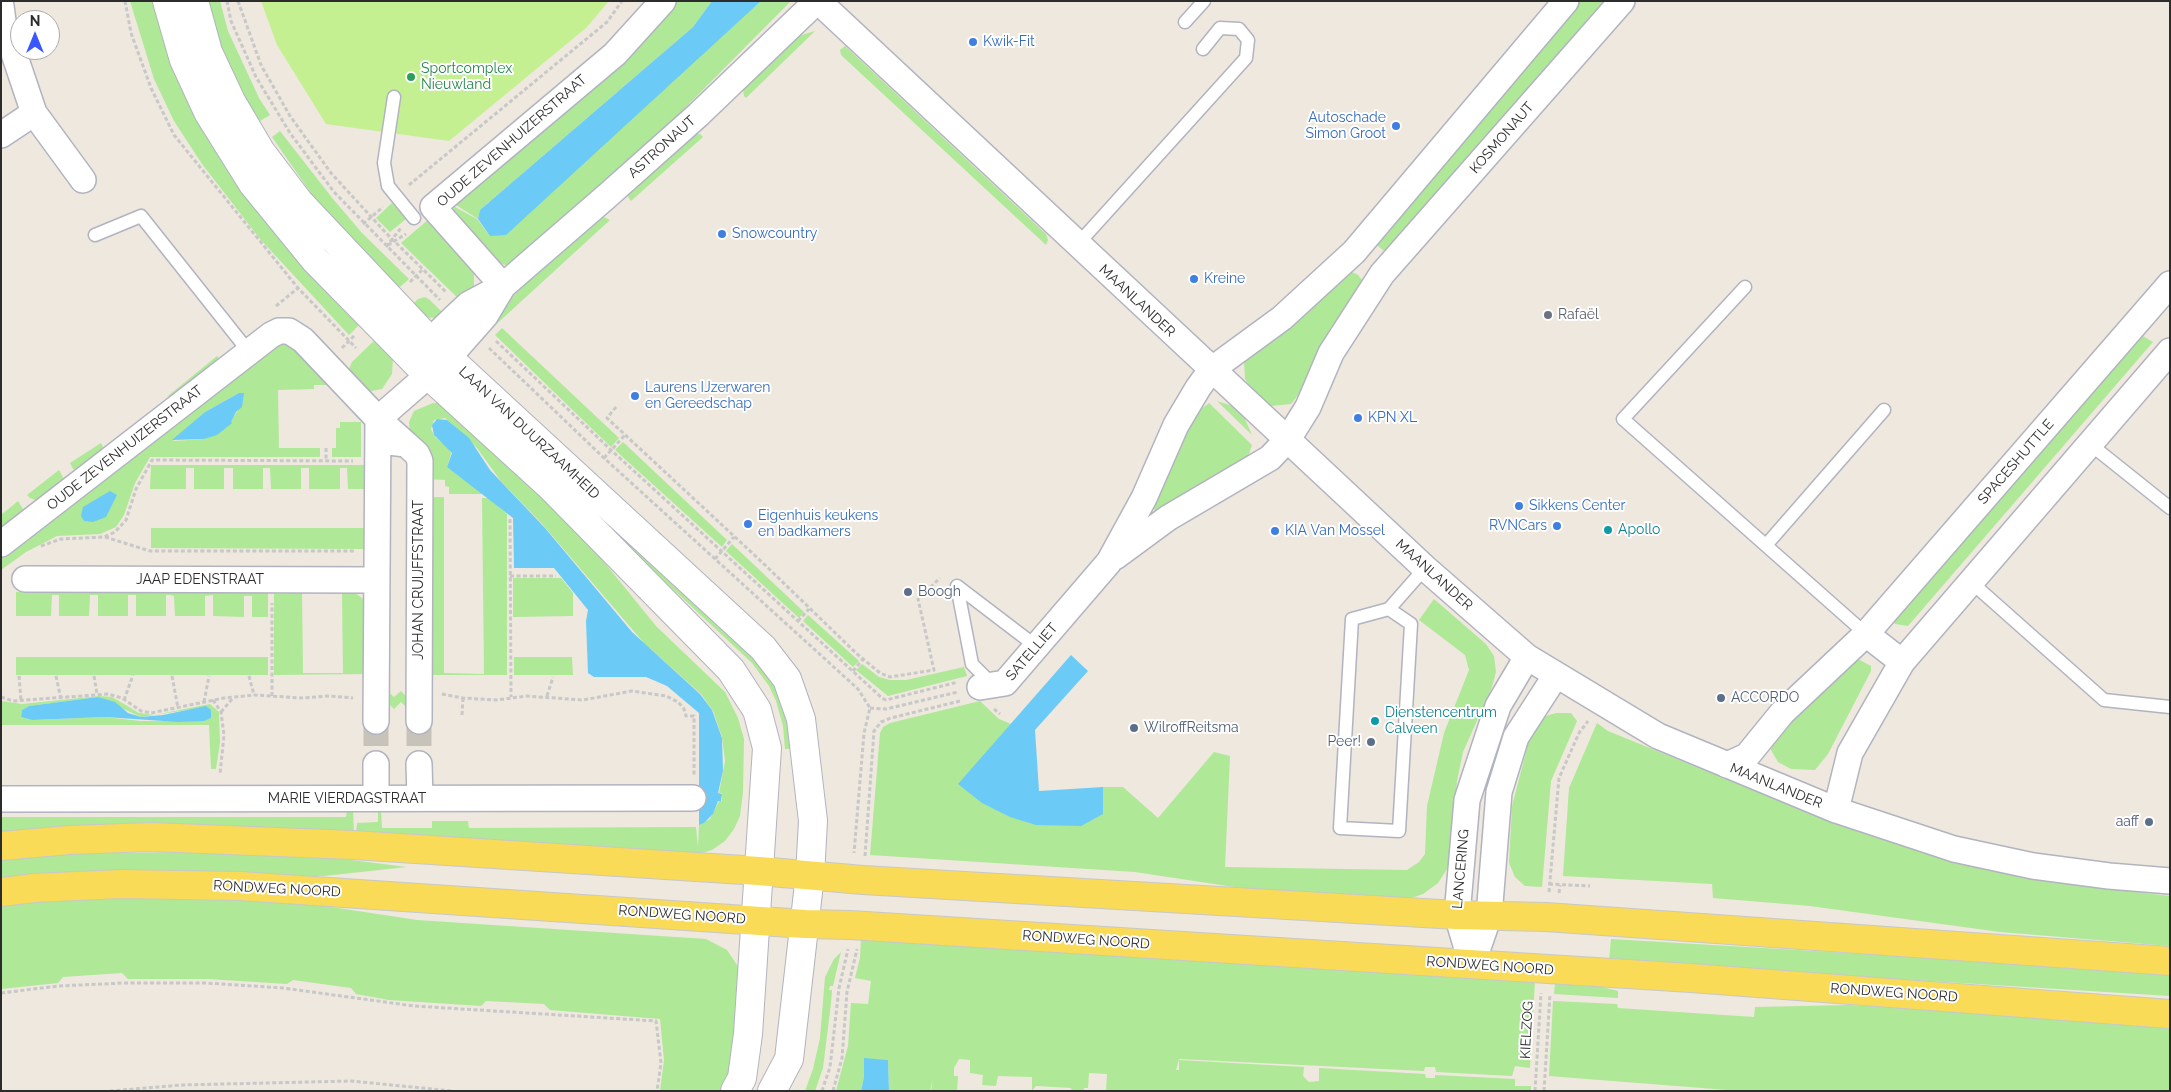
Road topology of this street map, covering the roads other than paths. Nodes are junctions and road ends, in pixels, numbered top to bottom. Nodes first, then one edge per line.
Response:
1 (167, 1) edge
2 (194, 1) edge
3 (663, 1) edge
4 (817, 1) edge
5 (1204, 1) edge
6 (1566, 1) edge
7 (1622, 1) edge
8 (1, 6) edge
9 (1185, 22) dead end
10 (1203, 48) dead end
11 (394, 97) dead end
12 (34, 113) junction
13 (1, 135) edge
14 (83, 180) dead end
15 (414, 218) dead end
16 (95, 235) dead end
17 (1077, 245) junction
18 (1354, 252) junction
19 (1382, 274) junction
20 (503, 286) junction
21 (1745, 287) dead end
22 (2168, 289) edge
23 (2170, 351) edge
24 (249, 352) junction
25 (435, 358) junction
26 (1211, 370) junction
27 (1884, 410) dead end
28 (378, 419) junction
29 (1288, 439) junction
30 (406, 444) junction
31 (2090, 444) junction
32 (377, 456) junction
33 (2170, 508) edge
34 (1, 544) edge
35 (1766, 544) junction
36 (1109, 562) junction
37 (1424, 568) junction
38 (25, 579) dead end
39 (376, 580) junction
40 (1971, 582) junction
41 (1389, 609) junction
42 (1866, 634) junction
43 (1037, 647) junction
44 (1527, 657) junction
45 (1902, 662) junction
46 (1556, 675) junction
47 (981, 694) joint
48 (2170, 707) edge
49 (376, 711) tunnel mouth
50 (419, 721) tunnel mouth
51 (376, 764) tunnel mouth
52 (419, 764) tunnel mouth
53 (1727, 766) junction
54 (376, 798) junction
55 (420, 798) junction
56 (694, 798) road end
57 (1, 799) edge
58 (1836, 810) junction
59 (1, 846) edge
60 (759, 871) junction
61 (810, 875) junction
62 (2170, 881) edge
63 (1, 892) edge
64 (1457, 915) junction
65 (1489, 916) junction
66 (756, 920) junction
67 (805, 924) junction
68 (2170, 961) edge
69 (1472, 964) junction
70 (2170, 1014) edge
71 (735, 1091) edge
72 (772, 1091) edge

1 - 25 street, LAAN VAN DUURZAAMHEID
2 - 25 street, LAAN VAN DUURZAAMHEID
3 - 20 street, OUDE ZEVENHUIZERSTRAAT
4 - 17 street, MAANLANDER
4 - 20 street, ASTRONAUT
5 - 9 lane
6 - 18 street
7 - 19 street, KOSMONAUT
8 - 12 street
10 - 17 lane
11 - 15 lane
12 - 13 street
12 - 14 street
16 - 24 lane
17 - 26 street, MAANLANDER
18 - 19 street
18 - 26 street
19 - 29 street, KOSMONAUT
20 - 25 street, ASTRONAUT
21 - 35 lane
22 - 42 street, SPACESHUTTLE
23 - 31 street
24 - 28 street, OUDE ZEVENHUIZERSTRAAT
24 - 34 street, OUDE ZEVENHUIZERSTRAAT
25 - 28 street
25 - 60 street, LAAN VAN DUURZAAMHEID
25 - 61 street, LAAN VAN DUURZAAMHEID
26 - 29 street, MAANLANDER
26 - 36 street, SATELLIET
27 - 35 lane
28 - 30 street, JOHAN CRUIJFFSTRAAT
28 - 32 street
29 - 36 street, SATELLIET
29 - 37 street, MAANLANDER
30 - 32 street
30 - 50 street, JOHAN CRUIJFFSTRAAT
31 - 33 lane
31 - 40 street
32 - 39 street
35 - 42 lane
36 - 43 street, SATELLIET
37 - 41 lane
37 - 44 street, MAANLANDER
38 - 39 street, JAAP EDENSTRAAT
39 - 49 street
40 - 45 street
40 - 48 lane
41 - 41 lane
42 - 45 street
42 - 53 street, SPACESHUTTLE
43 - 47 street, SATELLIET
43 - 47 lane
44 - 46 street, MAANLANDER
44 - 64 street, LANCERING
45 - 58 street
46 - 53 street, MAANLANDER
46 - 65 street
51 - 54 street
52 - 55 street
53 - 58 street, MAANLANDER
54 - 55 street, MARIE VIERDAGSTRAAT
54 - 57 street, MARIE VIERDAGSTRAAT
55 - 56 street, MARIE VIERDAGSTRAAT
58 - 62 street, MAANLANDER
59 - 60 main road
60 - 61 main road
60 - 66 street, LAAN VAN DUURZAAMHEID
61 - 64 main road
61 - 67 street, LAAN VAN DUURZAAMHEID
63 - 66 main road, RONDWEG NOORD
64 - 65 main road
64 - 69 street, LANCERING
65 - 68 main road
65 - 69 street
66 - 67 main road, RONDWEG NOORD
66 - 71 street, LAAN VAN DUURZAAMHEID
67 - 69 main road, RONDWEG NOORD
67 - 72 street, LAAN VAN DUURZAAMHEID
69 - 70 main road, RONDWEG NOORD

